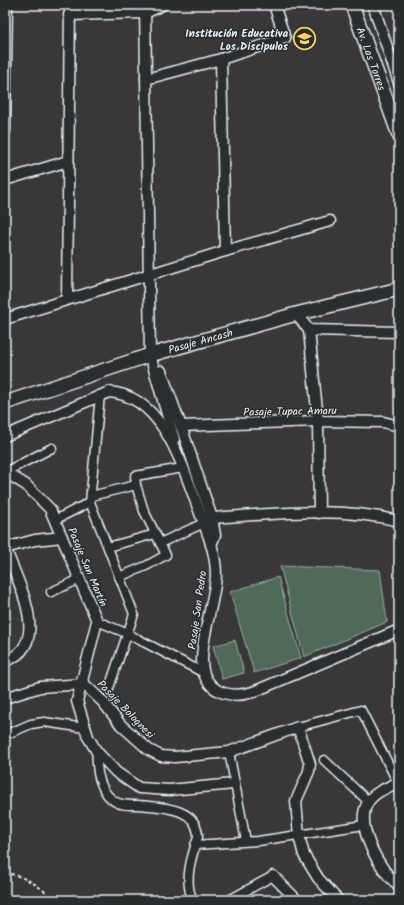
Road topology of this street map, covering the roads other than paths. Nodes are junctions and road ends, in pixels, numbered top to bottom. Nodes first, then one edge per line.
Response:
1 (7, 5) edge
2 (162, 5) edge
3 (274, 5) edge
4 (352, 5) edge
5 (373, 5) edge
6 (145, 9) edge
7 (70, 10) edge
8 (6, 46) edge
9 (220, 59) junction
10 (146, 79) junction
11 (399, 83) edge
12 (5, 132) edge
13 (399, 135) edge
14 (68, 160) junction
15 (5, 180) edge
16 (330, 221) dead end
17 (225, 251) junction
18 (147, 274) junction
19 (399, 289) edge
20 (67, 298) junction
21 (296, 314) junction
22 (5, 319) edge
23 (309, 330) junction
24 (399, 332) edge
25 (150, 355) junction
26 (100, 395) junction
27 (5, 403) edge
28 (318, 421) junction
29 (181, 426) junction
30 (399, 426) edge
31 (5, 436) edge
32 (52, 448) dead end
33 (179, 457) junction
34 (183, 468) junction
35 (5, 472) edge
36 (136, 485) junction
37 (91, 499) junction
38 (319, 513) junction
39 (55, 520) junction
40 (208, 520) junction
41 (399, 522) edge
42 (155, 534) junction
43 (62, 536) junction
44 (160, 543) junction
45 (108, 547) junction
46 (5, 548) edge
47 (119, 577) junction
48 (80, 579) junction
49 (51, 592) dead end
50 (97, 621) junction
51 (399, 630) edge
52 (126, 633) junction
53 (5, 661) edge
54 (204, 673) junction
55 (82, 684) junction
56 (108, 691) dead end
57 (5, 698) edge
58 (85, 728) junction
59 (298, 728) junction
60 (5, 735) edge
61 (97, 752) junction
62 (229, 752) junction
63 (324, 760) dead end
64 (399, 782) edge
65 (234, 784) junction
66 (369, 802) junction
67 (364, 825) junction
68 (299, 836) junction
69 (246, 841) junction
70 (195, 845) junction
71 (273, 876) joint
72 (399, 885) edge
73 (193, 900) edge
74 (229, 900) edge
75 (297, 900) edge
76 (338, 900) edge

1 - 8 street
2 - 6 street
3 - 9 street
4 - 13 street, Av. Las Torres
5 - 11 street, Av. Las Torres
6 - 7 street
6 - 10 street
7 - 14 street
8 - 12 street
9 - 10 street
9 - 17 street
10 - 18 street
14 - 15 street
14 - 20 street
16 - 17 street
17 - 18 street
18 - 20 street
18 - 25 street
19 - 21 street, Pasaje Ancash
20 - 22 street
21 - 23 street
21 - 25 street, Pasaje Ancash
23 - 24 street
23 - 28 street
25 - 27 street, Pasaje Ancash
25 - 29 street
25 - 33 street
26 - 31 street
26 - 33 street
26 - 37 street
28 - 29 street, Pasaje Tupac Amaru
28 - 30 street, Pasaje Tupac Amaru
28 - 38 street
29 - 40 street
32 - 35 street
33 - 34 street
34 - 36 street
34 - 40 street
35 - 39 street, Pasaje San Martín
36 - 37 street
36 - 42 street
37 - 39 street
37 - 45 street
38 - 40 street
38 - 41 street
39 - 43 street, Pasaje San Martín
40 - 44 street
40 - 54 street, Pasaje San Pedro
42 - 44 street
42 - 45 street
43 - 46 street
43 - 48 street, Pasaje San Martín
44 - 47 street
45 - 47 street
46 - 53 street
47 - 52 street
48 - 49 street
48 - 50 street, Pasaje San Martín
50 - 52 street
50 - 55 street, Pasaje San Martín
51 - 54 street
52 - 54 street
52 - 56 street
55 - 57 street, Pasaje Bolognesi
55 - 58 street, Pasaje San Martín
55 - 62 street, Pasaje Bolognesi
58 - 60 street
58 - 61 street, Pasaje San Martín
59 - 62 street, Pasaje Bolognesi
59 - 64 street
59 - 68 street
61 - 65 street, Pasaje San Martín
61 - 70 street
62 - 65 street
63 - 66 street
64 - 66 street
65 - 69 street
66 - 67 street
67 - 68 street
67 - 72 street
68 - 69 street
68 - 76 street
69 - 70 street
70 - 73 street
71 - 74 street
71 - 75 street

